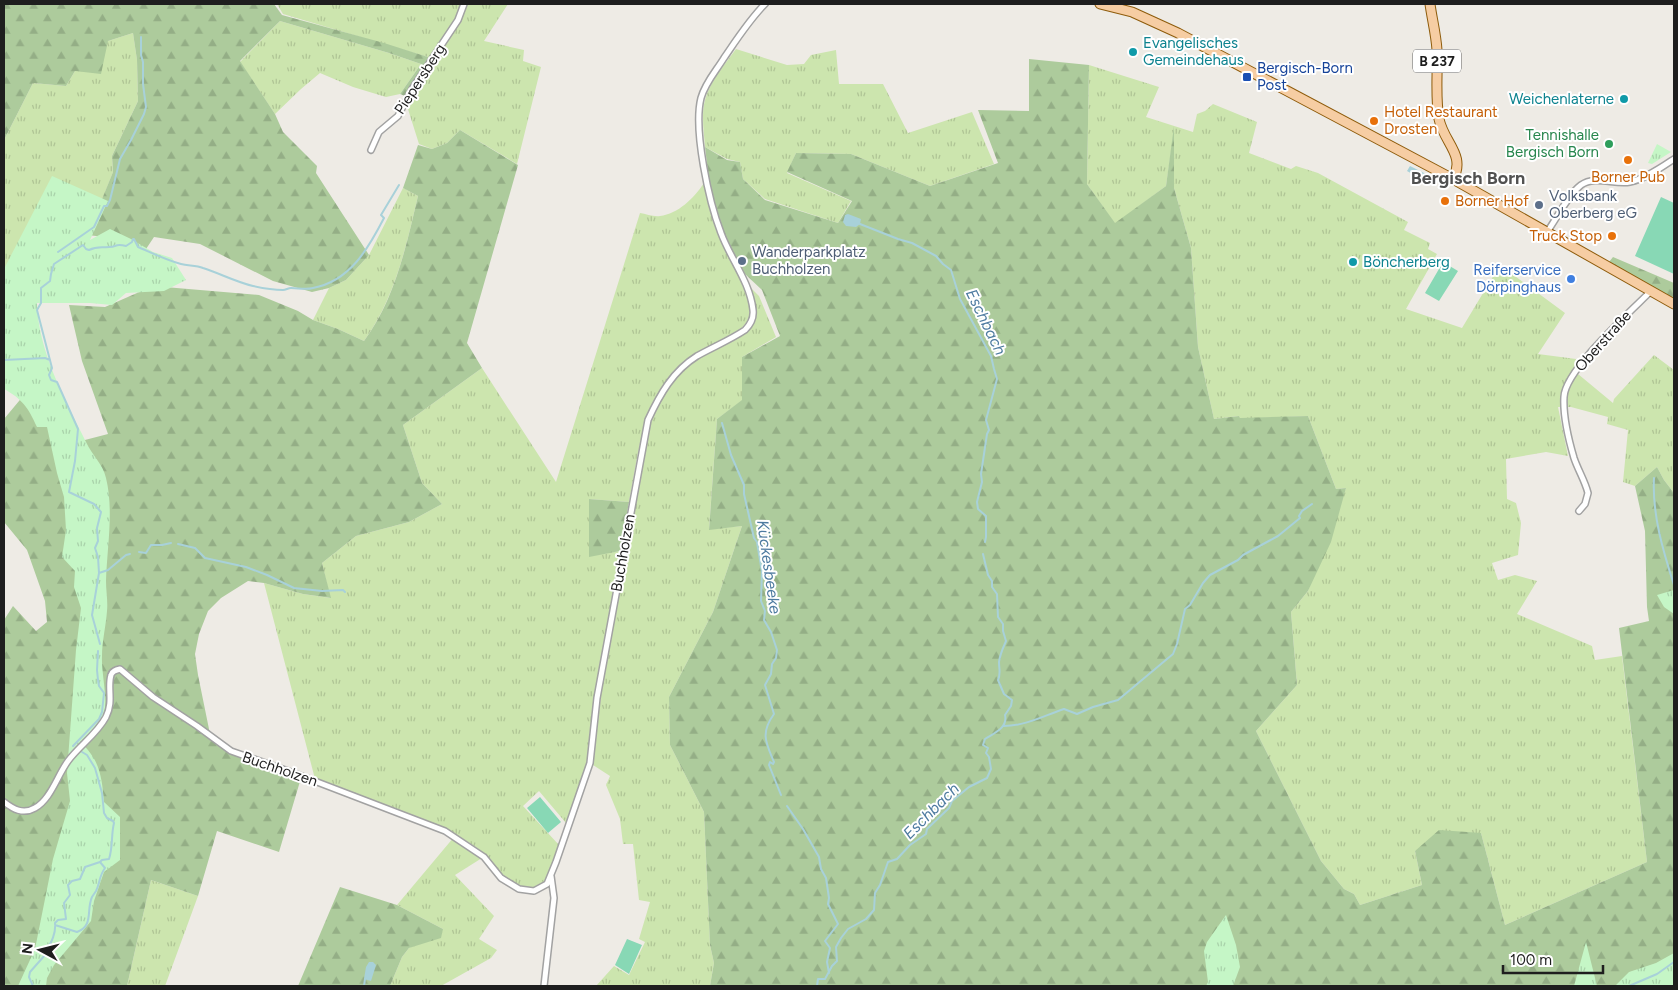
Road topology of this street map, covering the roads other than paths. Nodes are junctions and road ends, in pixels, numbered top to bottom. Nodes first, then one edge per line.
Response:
1 (464, 4) edge
2 (765, 4) edge
3 (1100, 4) edge
4 (1430, 4) edge
5 (371, 150) dead end
6 (1674, 159) edge
7 (1453, 179) junction
8 (1548, 232) junction
9 (1651, 290) junction
10 (1674, 304) edge
11 (1579, 511) dead end
12 (4, 802) edge
13 (551, 876) junction
14 (544, 986) edge

1 - 5 street, Piepersberg
2 - 13 street, Buchholzen
3 - 7 main road
4 - 7 main road, B 237
6 - 8 street
7 - 8 main road
8 - 9 main road
9 - 10 main road
9 - 11 street, Oberstraße
12 - 13 street, Buchholzen
13 - 14 street, Buchholzen

